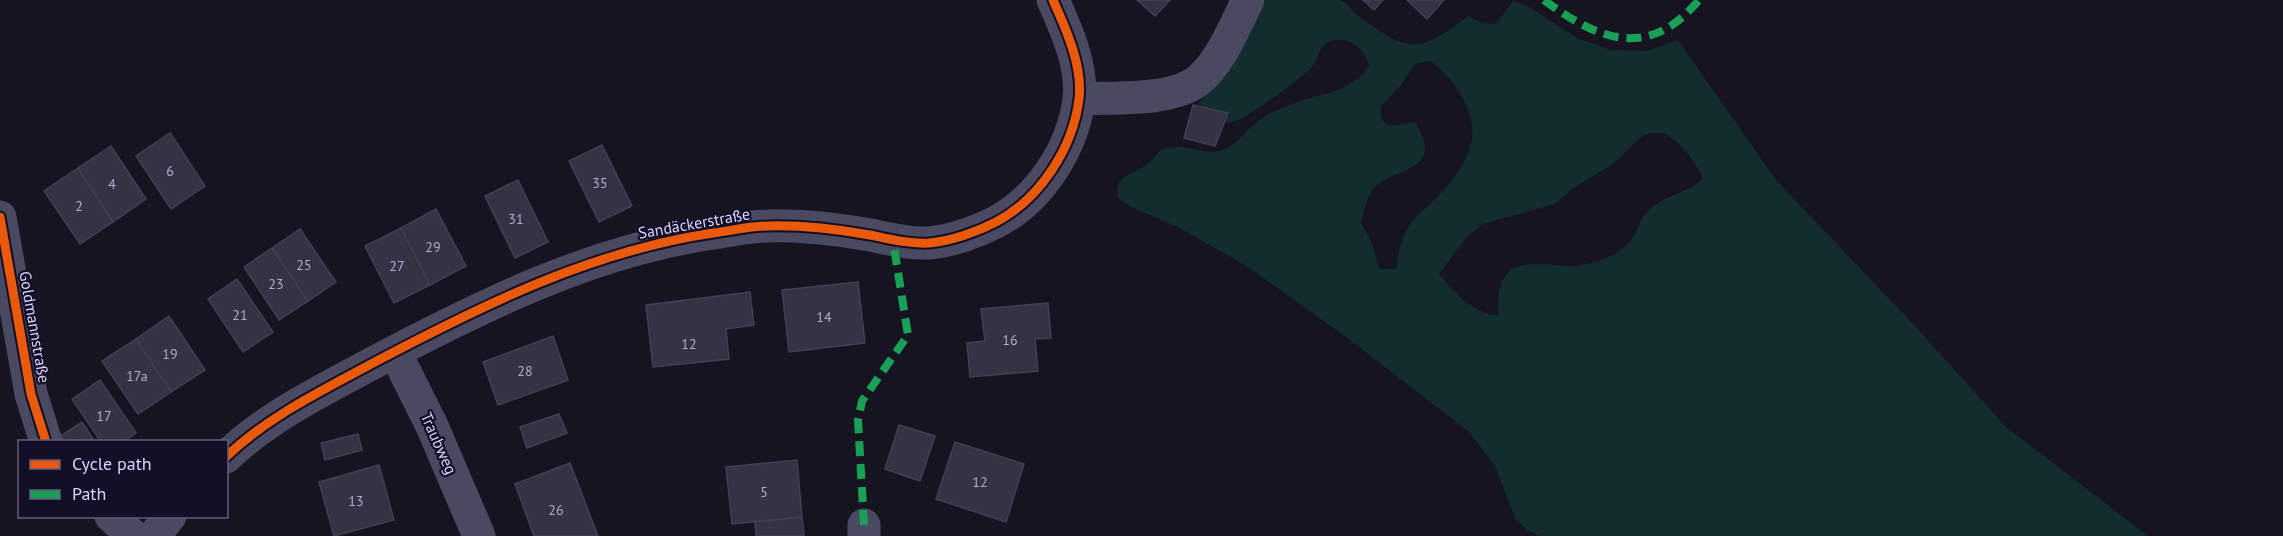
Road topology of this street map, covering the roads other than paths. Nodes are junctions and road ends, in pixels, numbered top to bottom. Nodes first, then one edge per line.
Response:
1 (1053, 0) edge
2 (1248, 0) edge
3 (1078, 84) junction
4 (0, 217) edge
5 (395, 352) junction
6 (46, 440) edge
7 (228, 455) edge
8 (113, 518) edge
9 (168, 518) edge
10 (133, 536) edge
11 (154, 536) edge
12 (479, 536) edge

1 - 3 street
2 - 3 street
3 - 5 street, Sandäckerstraße
4 - 6 street, Goldmannstraße
5 - 7 street, Sandäckerstraße
5 - 12 street, Traubweg
8 - 10 street
9 - 11 street

